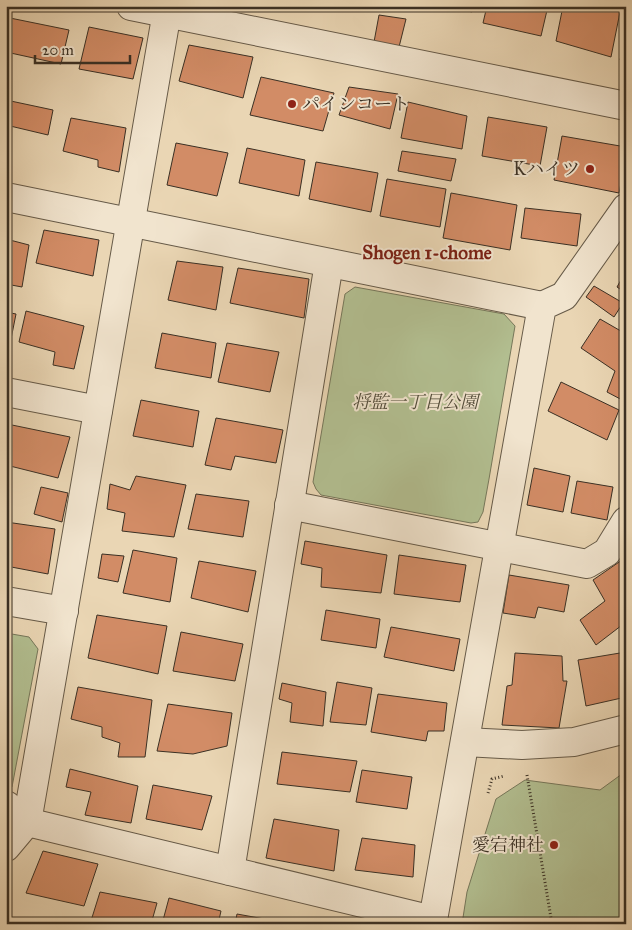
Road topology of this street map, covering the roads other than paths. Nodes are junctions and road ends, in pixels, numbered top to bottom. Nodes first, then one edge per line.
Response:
1 (131, 6) edge
2 (168, 10) edge
3 (626, 106) edge
4 (6, 197) edge
5 (626, 208) edge
6 (131, 222) junction
7 (329, 263) junction
8 (542, 306) junction
9 (6, 392) edge
10 (98, 410) junction
11 (290, 505) junction
12 (626, 521) edge
13 (499, 547) junction
14 (6, 601) edge
15 (64, 611) junction
16 (626, 729) edge
17 (464, 742) junction
18 (6, 805) edge
19 (27, 822) junction
20 (6, 846) edge
21 (230, 871) junction

1 - 2 street
2 - 3 street
2 - 6 street
4 - 6 street
5 - 8 street
6 - 7 street
6 - 10 street
7 - 8 street
7 - 11 street
8 - 13 street
9 - 10 street
10 - 15 street
11 - 13 street
11 - 21 street
12 - 13 street
13 - 17 street
14 - 15 street
15 - 19 street
16 - 17 street
17 - 21 street
18 - 19 street
19 - 20 street
19 - 21 street

